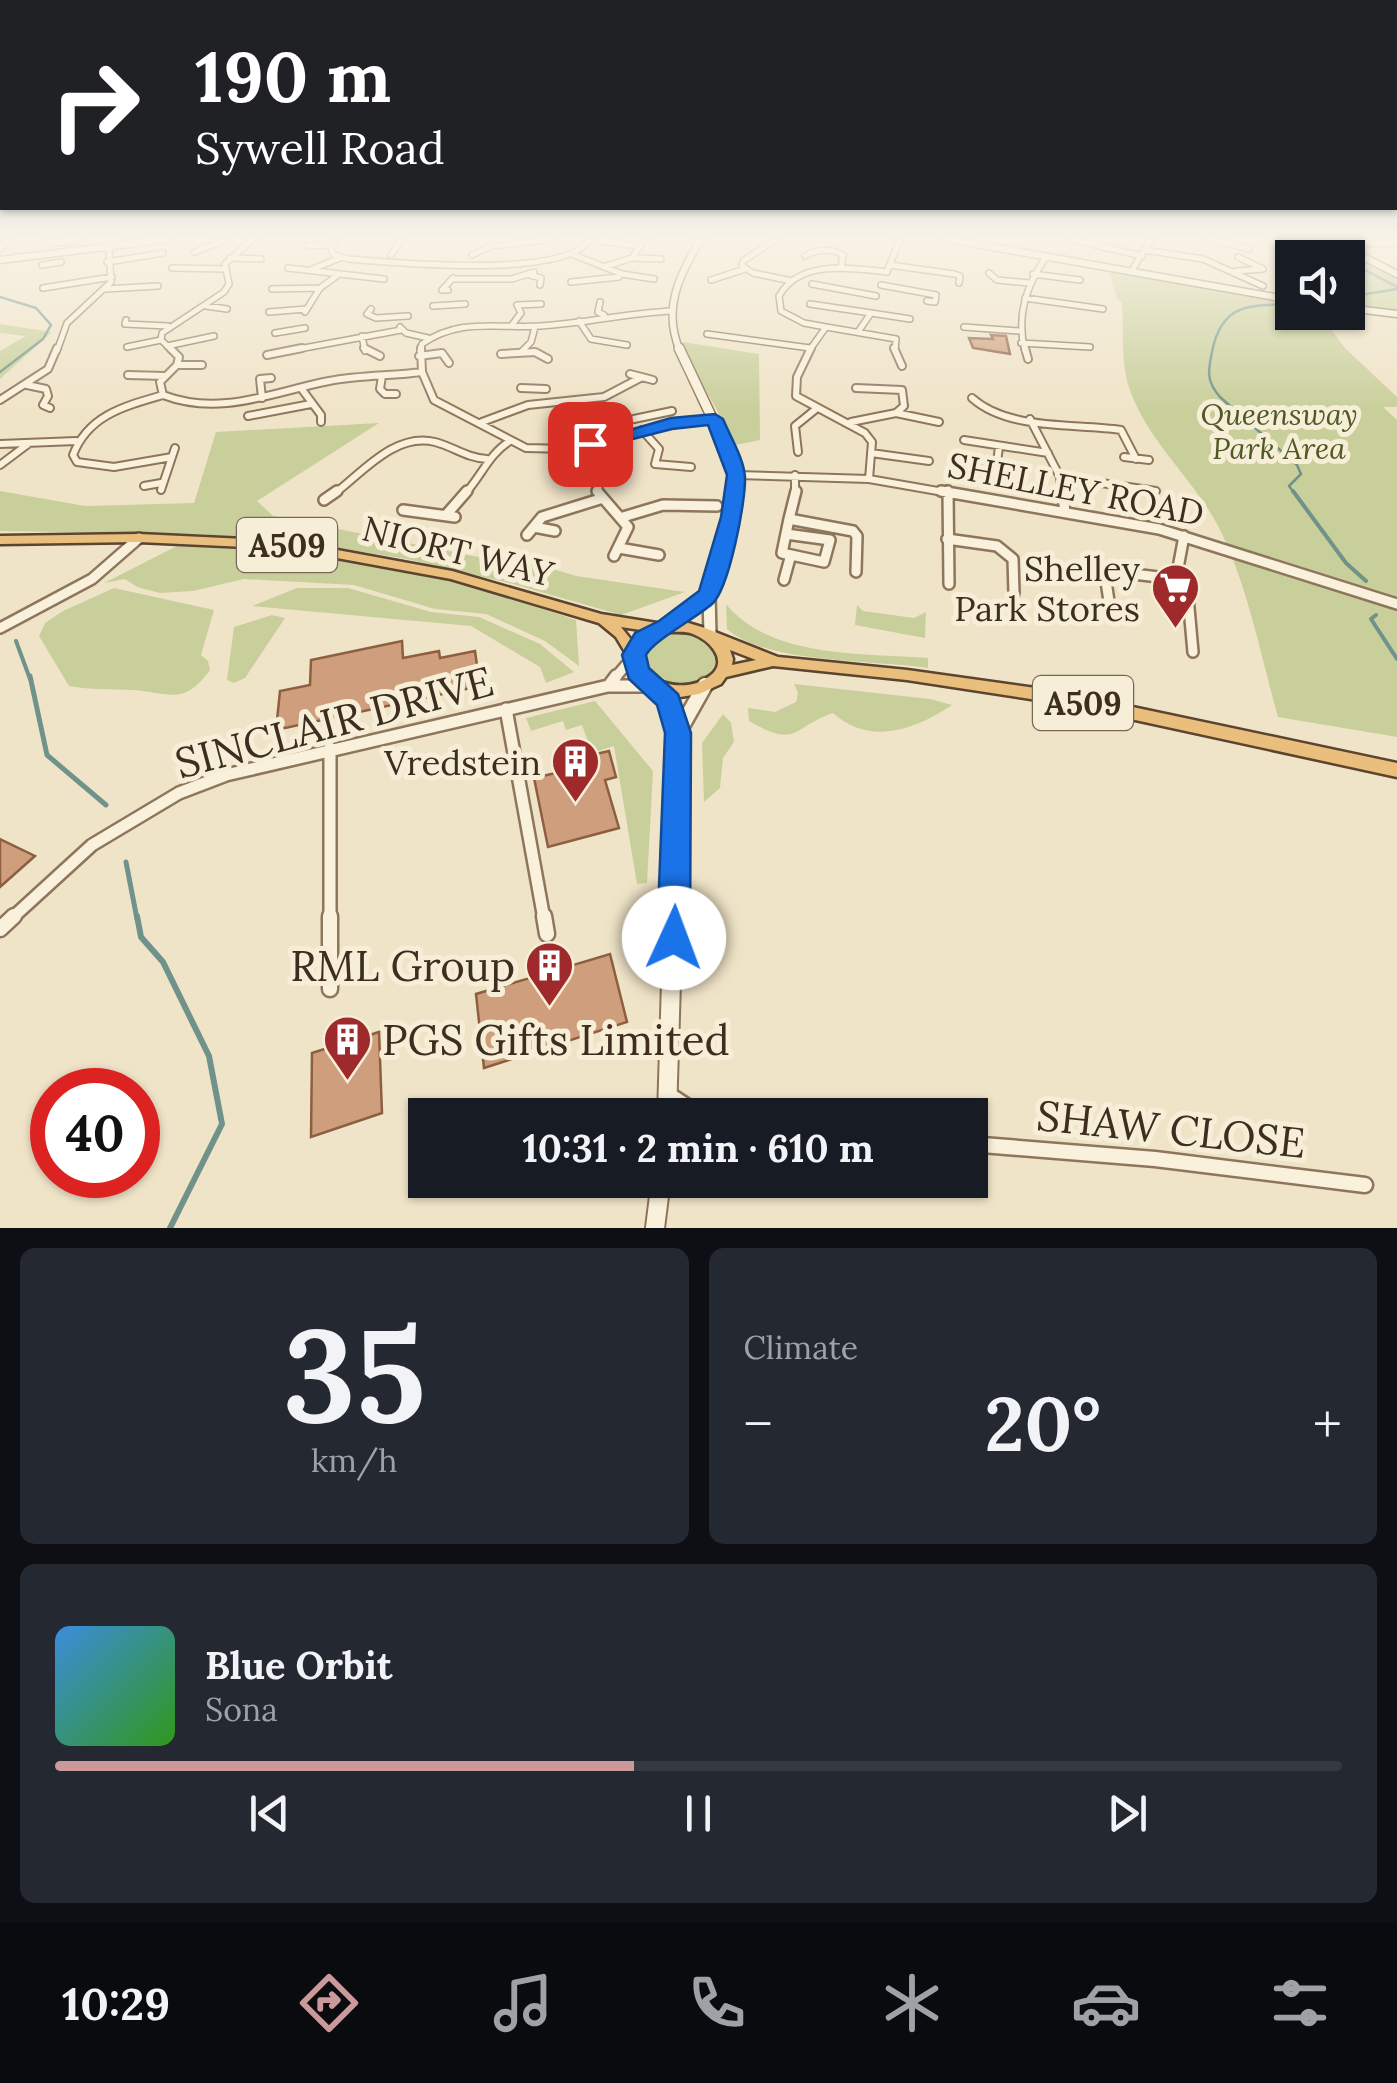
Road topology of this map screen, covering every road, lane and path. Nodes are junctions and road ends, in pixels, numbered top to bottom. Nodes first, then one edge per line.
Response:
1 (98, 296) edge
2 (216, 296) edge
3 (315, 296) edge
4 (674, 296) edge
5 (779, 296) edge
6 (936, 296) edge
7 (1025, 298) joint
8 (927, 301) dead end
9 (600, 302) dead end
10 (541, 304) dead end
11 (810, 304) dead end
12 (206, 306) junction
13 (432, 306) dead end
14 (227, 309) dead end
15 (369, 309) joint
16 (380, 309) dead end
17 (1103, 309) dead end
18 (1365, 310) edge
19 (672, 311) junction
20 (270, 312) dead end
21 (872, 313) junction
22 (1397, 314) edge
23 (604, 315) junction
24 (406, 317) joint
25 (910, 319) dead end
26 (126, 320) dead end
27 (579, 321) junction
28 (512, 324) junction
29 (168, 326) junction
30 (466, 326) junction
31 (535, 327) junction
32 (826, 327) junction
33 (964, 328) dead end
34 (401, 330) junction
35 (1019, 331) junction
36 (858, 332) junction
37 (275, 333) dead end
38 (707, 334) dead end
39 (214, 336) dead end
40 (362, 336) junction
41 (428, 338) junction
42 (164, 343) junction
43 (1022, 343) junction
44 (627, 344) dead end
45 (127, 347) dead end
46 (308, 347) junction
47 (1090, 347) dead end
48 (810, 348) junction
49 (522, 351) junction
50 (265, 354) dead end
51 (501, 354) dead end
52 (380, 356) dead end
53 (419, 356) junction
54 (1028, 359) dead end
55 (548, 360) dead end
56 (449, 362) dead end
57 (177, 365) junction
58 (202, 365) dead end
59 (902, 366) dead end
60 (422, 372) junction
61 (630, 374) dead end
62 (128, 375) dead end
63 (165, 376) junction
64 (382, 376) junction
65 (271, 378) dead end
66 (642, 378) junction
67 (653, 380) dead end
68 (24, 385) junction
69 (301, 388) junction
70 (521, 388) dead end
71 (856, 388) dead end
72 (534, 389) junction
73 (546, 389) dead end
74 (396, 394) dead end
75 (163, 395) junction
76 (262, 398) junction
77 (0, 400) edge
78 (536, 403) junction
79 (961, 403) dead end
80 (311, 404) junction
81 (50, 408) dead end
82 (816, 408) junction
83 (668, 412) joint
84 (896, 412) junction
85 (334, 413) dead end
86 (248, 415) dead end
87 (634, 419) dead end
88 (715, 419) junction
89 (1030, 419) junction
90 (482, 422) junction
91 (850, 422) junction
92 (939, 422) dead end
93 (671, 424) junction
94 (642, 430) junction
95 (964, 440) dead end
96 (76, 441) junction
97 (510, 441) junction
98 (0, 444) edge
99 (28, 444) junction
100 (590, 444) junction
101 (999, 447) junction
102 (798, 452) dead end
103 (870, 452) junction
104 (1048, 453) junction
105 (1124, 458) dead end
106 (1136, 458) junction
107 (487, 459) junction
108 (1149, 460) dead end
109 (928, 461) dead end
110 (0, 466) edge
111 (691, 467) dead end
112 (977, 469) dead end
113 (556, 473) dead end
114 (599, 474) junction
115 (736, 475) junction
116 (796, 476) junction
117 (1060, 478) junction
118 (869, 479) junction
119 (144, 486) dead end
120 (948, 490) junction
121 (1156, 491) dead end
122 (327, 496) dead end
123 (600, 498) junction
124 (717, 506) dead end
125 (403, 510) dead end
126 (1065, 510) junction
127 (623, 517) junction
128 (789, 518) junction
129 (555, 531) dead end
130 (786, 534) junction
131 (1184, 536) junction
132 (139, 538) junction
133 (947, 539) junction
134 (0, 540) edge
135 (659, 555) dead end
136 (790, 558) junction
137 (856, 572) dead end
138 (784, 580) dead end
139 (1183, 580) junction
140 (949, 584) dead end
141 (1014, 593) dead end
142 (709, 595) junction
143 (1397, 604) edge
144 (1111, 614) dead end
145 (601, 620) junction
146 (0, 628) edge
147 (665, 628) junction
148 (713, 636) junction
149 (1193, 652) dead end
150 (634, 656) junction
151 (776, 662) junction
152 (720, 674) junction
153 (608, 686) junction
154 (705, 686) junction
155 (656, 687) junction
156 (506, 709) junction
157 (678, 733) junction
158 (330, 748) junction
159 (1391, 768) edge
160 (0, 928) edge
161 (548, 934) dead end
162 (330, 989) dead end
163 (668, 1094) junction
164 (668, 1098) edge
165 (674, 1098) edge
166 (988, 1145) edge
167 (1366, 1184) dead end
168 (659, 1198) edge
169 (655, 1228) edge

1 - 68 street
2 - 12 street
3 - 20 street
4 - 19 street
5 - 32 street
6 - 8 street
7 - 17 street
7 - 35 street
9 - 23 street
10 - 28 street
11 - 21 street
12 - 14 street
12 - 29 street
13 - 30 street
15 - 16 street
15 - 24 street
18 - 22 street
19 - 23 street
19 - 88 street
21 - 25 street
21 - 36 street
23 - 27 street
24 - 34 street
26 - 29 street
27 - 31 street
27 - 44 street
28 - 30 street
28 - 31 street
29 - 42 street
30 - 41 street
31 - 49 street
32 - 36 street
32 - 48 street
33 - 35 street
34 - 40 street
34 - 41 street
35 - 43 street
36 - 59 street
37 - 46 street
38 - 48 street
39 - 42 street
40 - 46 street
40 - 52 street
41 - 53 street
42 - 45 street
42 - 57 street
43 - 47 street
43 - 54 street
46 - 50 street
48 - 82 street
49 - 51 street
49 - 55 street
53 - 56 street
53 - 60 street
57 - 58 street
57 - 63 street
60 - 64 street
60 - 90 street
61 - 66 street
62 - 63 street
63 - 75 street
64 - 69 street
64 - 74 street
65 - 76 street
66 - 67 street
66 - 78 street
68 - 77 street
68 - 81 street
69 - 76 street
69 - 80 street
70 - 72 street
71 - 84 street
72 - 73 street
72 - 78 street
75 - 76 street
75 - 96 street
78 - 90 street
79 - 89 street
80 - 85 street
80 - 86 street
82 - 91 street
82 - 102 street
83 - 87 street
83 - 93 street
84 - 91 street
84 - 92 street
88 - 93 street
88 - 115 street
89 - 104 street
89 - 106 street
90 - 97 street
91 - 103 street
93 - 94 street
94 - 100 street
94 - 111 street
95 - 101 street
96 - 99 street
96 - 119 street
97 - 100 street
97 - 107 street
98 - 99 street
99 - 110 street
100 - 114 street
101 - 104 street
101 - 112 street
103 - 109 street
103 - 118 street
104 - 117 street
105 - 106 street
106 - 108 street
107 - 122 street
107 - 125 street
113 - 114 street
114 - 123 street
115 - 116 street, SHELLEY ROAD
115 - 142 street
116 - 118 street, SHELLEY ROAD
116 - 128 street
117 - 121 street
117 - 126 street
118 - 120 street, SHELLEY ROAD
120 - 126 street, SHELLEY ROAD
120 - 133 street
123 - 127 street
123 - 129 street
124 - 127 street
126 - 131 street, SHELLEY ROAD
127 - 135 street
128 - 130 street
128 - 137 street
130 - 136 street
130 - 136 street
131 - 139 street
131 - 143 street, SHELLEY ROAD
132 - 134 highway, NIORT WAY / A509
132 - 145 highway, NIORT WAY / A509
132 - 146 street
133 - 140 street
133 - 141 street
136 - 138 street
139 - 144 street
139 - 149 street
142 - 147 street
142 - 148 street
145 - 147 highway, NIORT WAY / A509
145 - 150 highway, NIORT WAY / A509
147 - 148 highway
147 - 150 highway
148 - 151 highway, A509
148 - 152 highway
150 - 153 street
150 - 155 highway
151 - 152 highway, A509
151 - 159 highway, A509
152 - 154 highway
153 - 155 street, SINCLAIR DRIVE
153 - 156 street, SINCLAIR DRIVE
154 - 155 highway
154 - 157 street
155 - 157 street
156 - 158 street, SINCLAIR DRIVE
156 - 161 street
157 - 163 street
158 - 160 street, SINCLAIR DRIVE
158 - 162 street
163 - 164 street
163 - 165 street
166 - 167 street, SHAW CLOSE
168 - 169 street

